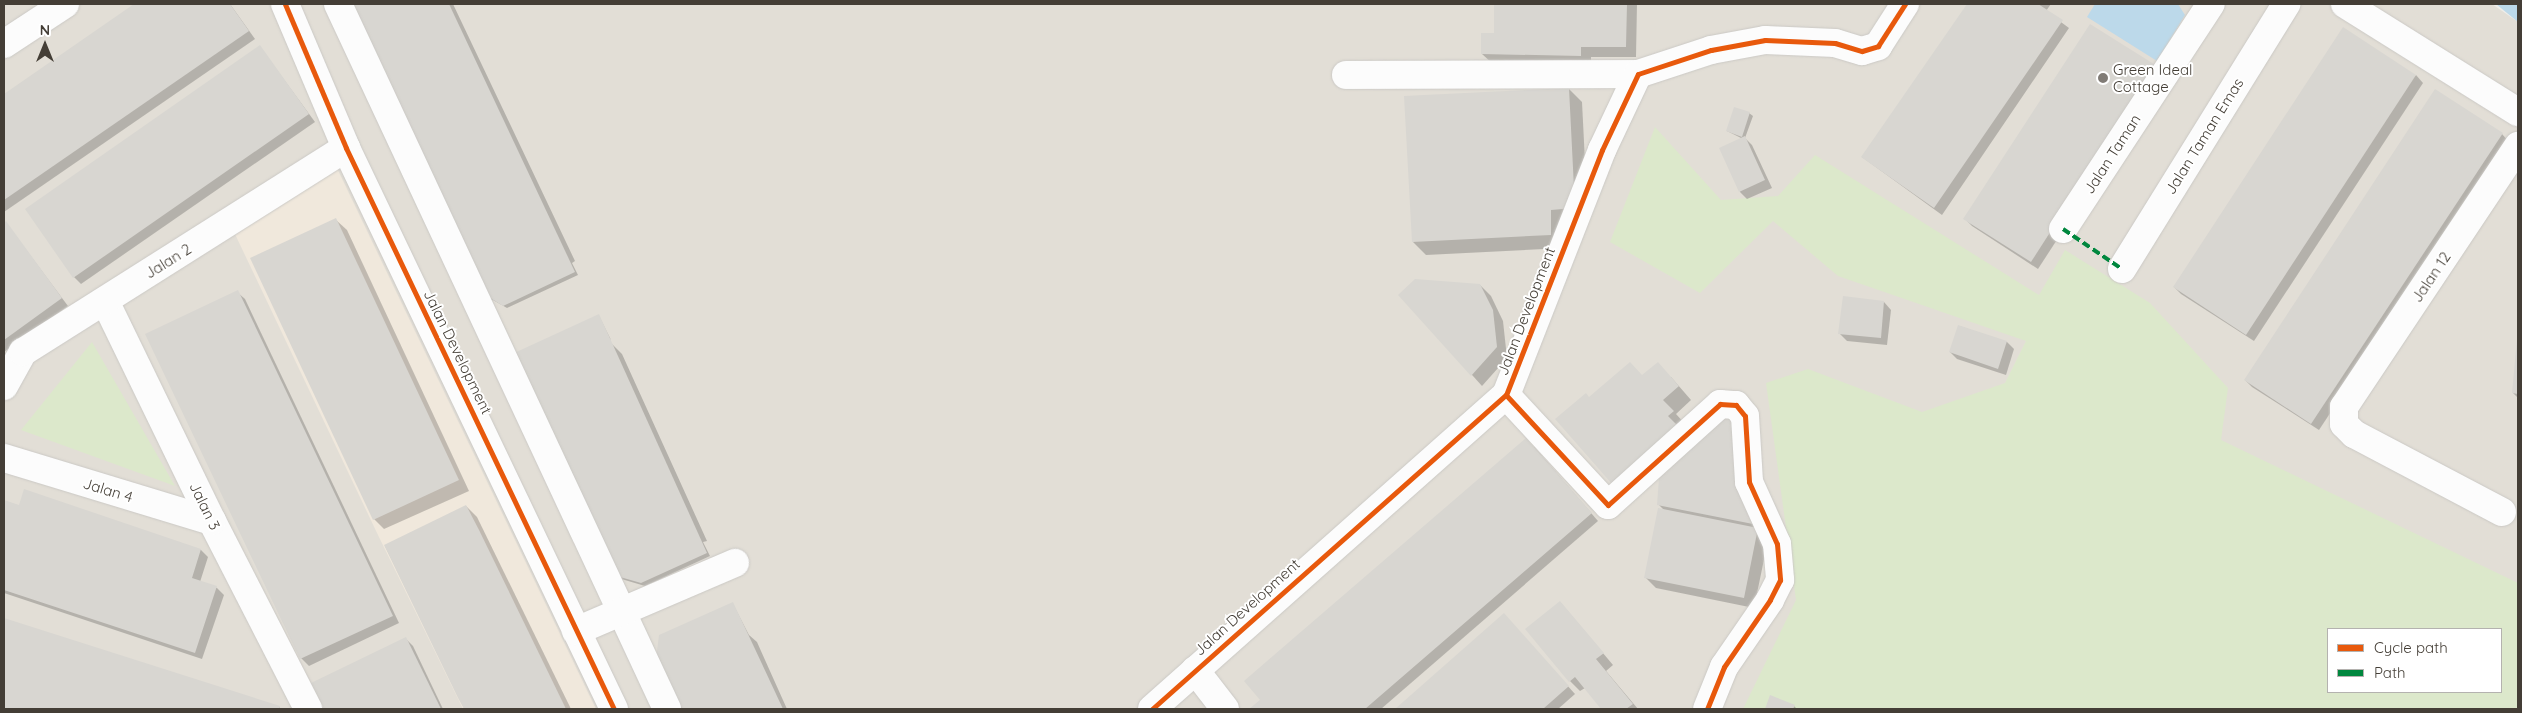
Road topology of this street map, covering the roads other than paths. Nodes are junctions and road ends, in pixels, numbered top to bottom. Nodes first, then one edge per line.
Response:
1 (65, 4) edge
2 (285, 4) edge
3 (338, 4) edge
4 (1905, 4) edge
5 (2211, 4) edge
6 (2286, 4) edge
7 (2345, 4) edge
8 (4, 44) edge
9 (1638, 74) junction
10 (1346, 75) dead end
11 (2518, 112) edge
12 (2518, 146) edge
13 (346, 148) junction
14 (2063, 229) dead end
15 (2122, 269) dead end
16 (105, 301) junction
17 (4, 386) edge
18 (1506, 395) junction
19 (4, 458) edge
20 (2502, 512) dead end
21 (212, 521) junction
22 (735, 563) dead end
23 (621, 612) junction
24 (576, 631) junction
25 (1194, 670) junction
26 (308, 709) edge
27 (614, 709) edge
28 (667, 709) edge
29 (1152, 709) edge
30 (1224, 709) edge
31 (1707, 709) edge

1 - 8 street
2 - 13 street, Jalan Development
3 - 23 street
4 - 9 street
5 - 14 street, Jalan Taman
6 - 15 street, Jalan Taman Emas
7 - 11 street
9 - 10 street
9 - 18 street, Jalan Development
12 - 20 street, Jalan 12
13 - 16 street, Jalan 2
13 - 24 street, Jalan Development
16 - 17 street, Jalan 2
16 - 21 street, Jalan 3
18 - 25 street, Jalan Development
18 - 31 street
19 - 21 street, Jalan 4
21 - 26 street, Jalan 3
22 - 23 street
23 - 24 street
23 - 28 street
24 - 27 street, Jalan Development
25 - 29 street, Jalan Development
25 - 30 street

